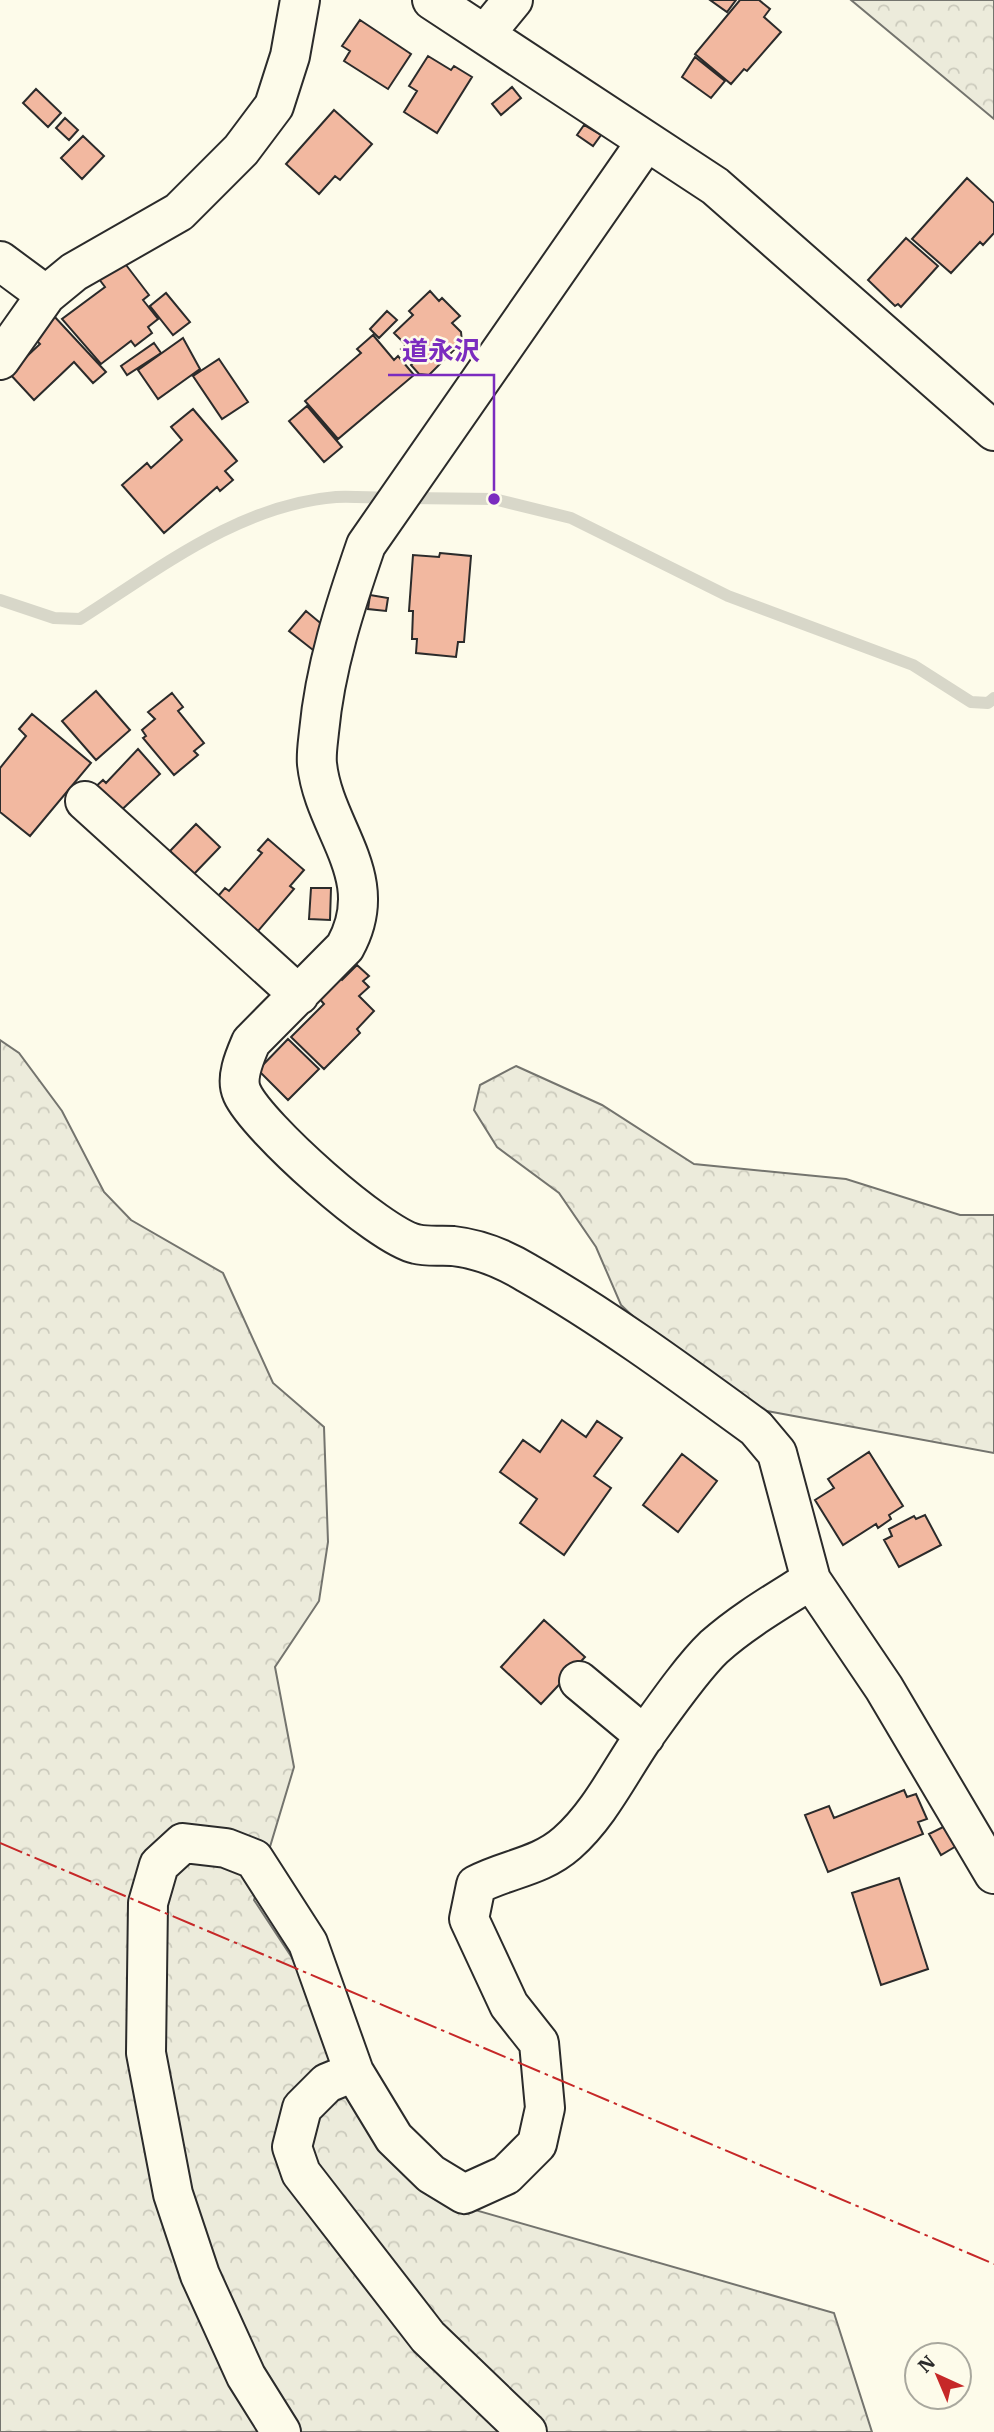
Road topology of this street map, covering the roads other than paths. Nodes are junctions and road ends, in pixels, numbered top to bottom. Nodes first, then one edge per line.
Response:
1 (300, 0) edge
2 (432, 0) edge
3 (513, 0) edge
4 (485, 34) junction
5 (646, 142) junction
6 (0, 261) edge
7 (46, 295) junction
8 (0, 360) edge
9 (994, 431) edge
10 (85, 801) dead end
11 (299, 995) junction
12 (811, 1580) junction
13 (579, 1682) dead end
14 (645, 1736) junction
15 (994, 1874) edge
16 (354, 2072) junction
17 (281, 2432) edge
18 (527, 2432) edge

1 - 7 street
2 - 4 street
3 - 4 street
4 - 5 street
5 - 9 street
5 - 11 street
6 - 7 street
7 - 8 street
10 - 11 street
11 - 12 street
12 - 14 street
12 - 15 street
13 - 14 street
14 - 16 street
16 - 17 street
16 - 18 street

